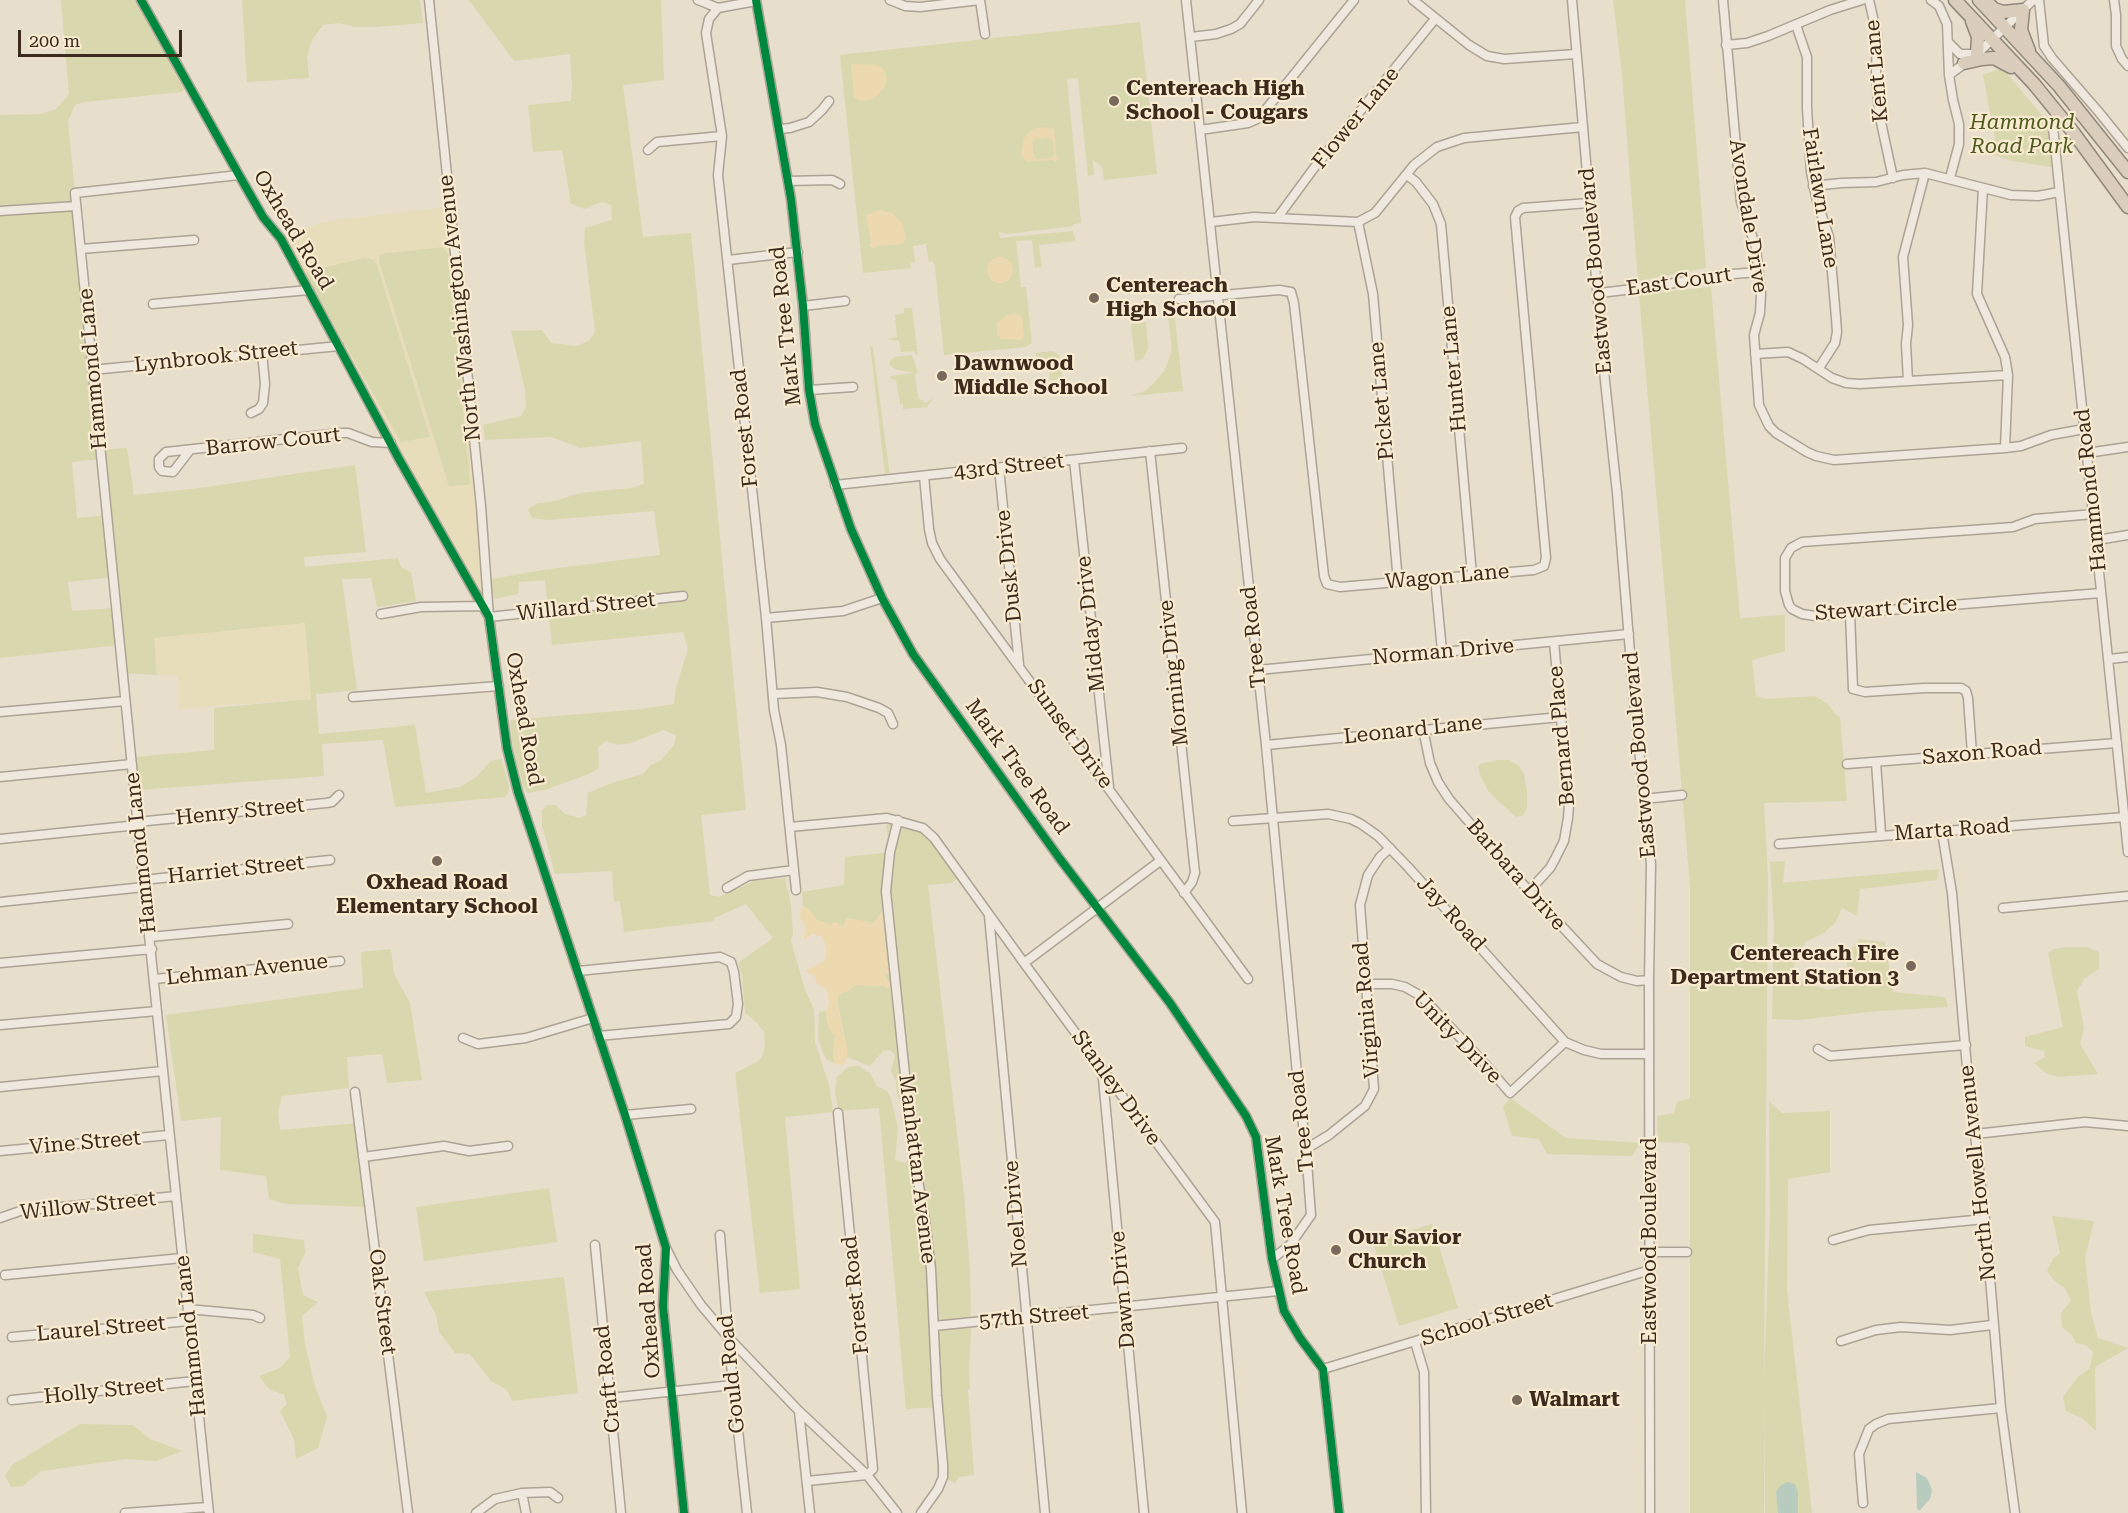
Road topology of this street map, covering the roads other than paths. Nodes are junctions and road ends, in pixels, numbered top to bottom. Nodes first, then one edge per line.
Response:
1 (141, 0) edge
2 (429, 0) edge
3 (698, 0) edge
4 (756, 0) edge
5 (890, 0) edge
6 (980, 0) edge
7 (1186, 0) edge
8 (1259, 0) edge
9 (1354, 0) edge
10 (1413, 0) edge
11 (1572, 0) edge
12 (1723, 0) edge
13 (1862, 0) edge
14 (1869, 0) edge
15 (1931, 0) edge
16 (1955, 0) edge
17 (1979, 0) edge
18 (1984, 0) edge
19 (2038, 0) edge
20 (2114, 0) edge
21 (718, 8) junction
22 (2023, 10) junction
23 (1970, 15) junction
24 (1435, 19) junction
25 (1796, 24) junction
26 (2004, 27) junction
27 (985, 34) dead end
28 (1191, 37) junction
29 (1992, 39) junction
30 (1948, 41) junction
31 (1726, 45) junction
32 (1576, 54) junction
33 (1977, 54) junction
34 (2035, 61) junction
35 (1964, 63) junction
36 (2128, 66) edge
37 (1949, 75) junction
38 (2029, 79) junction
39 (829, 101) dead end
40 (1583, 127) junction
41 (2053, 127) dead end
42 (780, 129) junction
43 (1200, 130) junction
44 (722, 136) junction
45 (2128, 148) edge
46 (648, 150) dead end
47 (2128, 172) edge
48 (1925, 174) junction
49 (239, 175) junction
50 (1407, 175) junction
51 (1893, 178) junction
52 (1950, 178) junction
53 (788, 181) junction
54 (836, 182) dead end
55 (1814, 186) junction
56 (1983, 188) junction
57 (2059, 192) junction
58 (1589, 202) junction
59 (76, 206) junction
60 (2128, 207) edge
61 (0, 212) edge
62 (1278, 217) junction
63 (1211, 222) junction
64 (1358, 222) junction
65 (194, 240) dead end
66 (81, 249) junction
67 (798, 252) junction
68 (728, 260) junction
69 (1759, 272) junction
70 (309, 290) junction
71 (1599, 293) junction
72 (1217, 296) junction
73 (1179, 299) dead end
74 (845, 301) dead end
75 (153, 304) dead end
76 (803, 306) junction
77 (339, 346) junction
78 (262, 352) junction
79 (1755, 354) junction
80 (1819, 368) junction
81 (93, 370) junction
82 (2008, 375) junction
83 (1908, 381) junction
84 (854, 387) dead end
85 (809, 390) junction
86 (251, 413) dead end
87 (2084, 429) junction
88 (391, 443) junction
89 (1182, 447) dead end
90 (2128, 447) edge
91 (2006, 448) junction
92 (190, 450) dead end
93 (1150, 451) junction
94 (2087, 453) junction
95 (1074, 460) junction
96 (999, 468) junction
97 (924, 476) junction
98 (835, 485) junction
99 (2094, 514) junction
100 (2128, 535) edge
101 (2097, 540) junction
102 (1472, 574) junction
103 (1434, 578) junction
104 (1398, 582) junction
105 (2101, 593) junction
106 (683, 596) dead end
107 (882, 598) junction
108 (483, 606) junction
109 (381, 614) dead end
110 (1850, 614) junction
111 (489, 617) junction
112 (766, 618) junction
113 (1629, 634) junction
114 (1554, 642) junction
115 (1442, 651) junction
116 (2128, 657) edge
117 (2109, 660) junction
118 (1019, 664) junction
119 (1258, 670) junction
120 (499, 686) junction
121 (774, 694) junction
122 (352, 697) dead end
123 (125, 701) junction
124 (0, 712) edge
125 (1560, 717) junction
126 (893, 724) dead end
127 (1424, 729) junction
128 (2117, 743) junction
129 (1266, 745) junction
130 (2128, 752) edge
131 (1972, 754) junction
132 (2118, 754) junction
133 (1876, 762) junction
134 (132, 764) junction
135 (1847, 764) dead end
136 (0, 777) edge
137 (1109, 788) junction
138 (339, 795) dead end
139 (1682, 795) dead end
140 (1644, 800) junction
141 (2125, 817) junction
142 (1272, 818) junction
143 (898, 820) junction
144 (1233, 821) dead end
145 (138, 824) junction
146 (790, 827) junction
147 (1942, 832) junction
148 (1881, 834) junction
149 (2127, 835) edge
150 (0, 839) edge
151 (1779, 844) dead end
152 (1390, 848) junction
153 (2128, 852) edge
154 (330, 860) dead end
155 (1160, 861) junction
156 (794, 870) junction
157 (143, 883) junction
158 (726, 888) dead end
159 (796, 890) dead end
160 (1529, 891) junction
161 (1184, 893) junction
162 (2128, 896) edge
163 (0, 902) edge
164 (1098, 908) junction
165 (2004, 908) dead end
166 (989, 914) junction
167 (288, 924) dead end
168 (150, 937) junction
169 (152, 949) junction
170 (340, 961) dead end
171 (0, 963) edge
172 (1024, 963) junction
173 (578, 971) junction
174 (154, 979) junction
175 (1248, 979) dead end
176 (1649, 980) junction
177 (1366, 984) junction
178 (158, 1011) junction
179 (593, 1018) junction
180 (0, 1025) edge
181 (598, 1036) junction
182 (463, 1038) dead end
183 (1565, 1042) junction
184 (1966, 1045) junction
185 (1818, 1049) dead end
186 (1649, 1054) junction
187 (1102, 1068) junction
188 (163, 1071) junction
189 (0, 1087) edge
190 (355, 1092) dead end
191 (691, 1109) dead end
192 (838, 1113) dead end
193 (625, 1115) junction
194 (2128, 1126) edge
195 (169, 1134) junction
196 (1974, 1134) junction
197 (508, 1146) dead end
198 (1306, 1149) junction
199 (0, 1151) edge
200 (363, 1157) junction
201 (176, 1196) junction
202 (0, 1218) edge
203 (1985, 1219) junction
204 (720, 1235) dead end
205 (1833, 1240) dead end
206 (595, 1245) dead end
207 (666, 1248) junction
208 (1651, 1252) junction
209 (1687, 1252) dead end
210 (182, 1258) junction
211 (1272, 1259) junction
212 (1650, 1270) junction
213 (5, 1275) dead end
214 (1278, 1292) junction
215 (1221, 1298) junction
216 (1124, 1308) junction
217 (188, 1309) junction
218 (260, 1318) dead end
219 (1026, 1318) junction
220 (189, 1321) junction
221 (1992, 1324) junction
222 (934, 1326) junction
223 (728, 1337) junction
224 (12, 1338) dead end
225 (1841, 1341) dead end
226 (1415, 1342) junction
227 (1323, 1369) junction
228 (195, 1381) junction
229 (733, 1385) junction
230 (672, 1392) junction
231 (610, 1398) junction
232 (12, 1400) dead end
233 (2001, 1408) junction
234 (800, 1411) junction
235 (867, 1475) junction
236 (807, 1481) junction
237 (522, 1492) junction
238 (558, 1498) dead end
239 (1863, 1503) dead end
240 (209, 1510) edge
241 (125, 1513) edge
242 (408, 1513) edge
243 (476, 1513) edge
244 (526, 1513) edge
245 (621, 1513) edge
246 (684, 1513) edge
247 (747, 1513) edge
248 (810, 1513) edge
249 (897, 1513) edge
250 (921, 1513) edge
251 (1045, 1513) edge
252 (1144, 1513) edge
253 (1242, 1513) edge
254 (1339, 1513) edge
255 (1426, 1513) edge
256 (1650, 1513) edge
257 (2015, 1513) edge

1 - 49 street, Oxhead Road
2 - 111 street, North Washington Avenue
3 - 21 street
4 - 21 street
4 - 42 street, Mark Tree Road
5 - 6 street
6 - 27 street
7 - 28 street, Tree Road
8 - 28 street
9 - 43 street
10 - 24 street
11 - 32 street, Eastwood Boulevard
12 - 31 street, Avondale Drive
13 - 25 street
14 - 51 street, Kent Lane
15 - 30 street
16 - 23 highway
17 - 26 highway
18 - 22 highway
19 - 22 street
19 - 45 street
20 - 36 street
21 - 44 street, Forest Road
22 - 26 street
22 - 34 highway
23 - 29 highway
23 - 33 highway
24 - 32 street
24 - 62 street, Flower Lane
25 - 31 street
25 - 55 street, Fairlawn Lane
26 - 29 street
26 - 34 highway
28 - 43 street, Tree Road
29 - 33 street
29 - 38 highway
30 - 33 street
30 - 37 street
31 - 69 street, Avondale Drive
32 - 40 street, Eastwood Boulevard
33 - 35 street
34 - 47 highway
35 - 37 street
35 - 38 highway
37 - 52 street
38 - 60 highway
39 - 42 street
40 - 50 street
40 - 58 street, Eastwood Boulevard
41 - 57 street, Hammond Road
42 - 53 street, Mark Tree Road
43 - 63 street, Tree Road
44 - 46 street
44 - 68 street, Forest Road
48 - 51 street
48 - 52 street
48 - 83 street
49 - 59 street, Hammond Lane
49 - 70 street, Oxhead Road
50 - 64 street
50 - 102 street, Hunter Lane
51 - 55 street
52 - 56 street
53 - 54 street
53 - 67 street, Mark Tree Road
55 - 80 street, Fairlawn Lane
56 - 57 street
56 - 82 street
57 - 87 street, Hammond Road
58 - 71 street, Eastwood Boulevard
58 - 102 street, Wagon Lane
59 - 61 street
59 - 66 street, Hammond Lane
62 - 63 street
62 - 64 street
63 - 72 street, Tree Road
64 - 104 street, Picket Lane
65 - 66 street
66 - 81 street, Hammond Lane
67 - 68 street
67 - 76 street, Mark Tree Road
68 - 112 street, Forest Road
69 - 71 street, East Court
69 - 79 street, Avondale Drive
70 - 75 street
70 - 77 street, Oxhead Road
71 - 113 street, Eastwood Boulevard
72 - 73 street, Wagon Lane
72 - 104 street, Wagon Lane
72 - 119 street, Tree Road
74 - 76 street
76 - 85 street, Mark Tree Road
77 - 78 street, Lynbrook Street
77 - 88 street, Oxhead Road
78 - 81 street, Lynbrook Street
78 - 86 street, Barrow Court
79 - 80 street
79 - 91 street, Avondale Drive
80 - 83 street
81 - 123 street, Hammond Lane
82 - 83 street
82 - 91 street
84 - 85 street
85 - 98 street, Mark Tree Road
87 - 91 street, Avondale Drive
87 - 94 street, Hammond Road
88 - 92 street, Barrow Court
88 - 108 street, Oxhead Road
89 - 93 street, 43rd Street
90 - 94 street
93 - 95 street, 43rd Street
93 - 161 street, Morning Drive
94 - 99 street, Hammond Road
95 - 96 street, 43rd Street
95 - 137 street, Midday Drive
96 - 97 street, 43rd Street
96 - 118 street, Dusk Drive
97 - 98 street, 43rd Street
97 - 118 street, Sunset Drive
98 - 107 street, Mark Tree Road
99 - 101 street, Hammond Road
99 - 110 street, Stewart Circle
100 - 101 street
101 - 105 street, Hammond Road
102 - 103 street, Wagon Lane
103 - 104 street, Wagon Lane
103 - 115 street
105 - 110 street, Stewart Circle
105 - 117 street, Hammond Road
106 - 111 street, Willard Street
107 - 112 street
107 - 164 street, Mark Tree Road
108 - 109 street
108 - 111 street, Oxhead Road
110 - 131 street
111 - 120 street, Oxhead Road
112 - 121 street, Forest Road
113 - 114 street, Norman Drive
113 - 140 street, Eastwood Boulevard
114 - 115 street, Norman Drive
114 - 125 street, Bernard Place
115 - 119 street, Norman Drive
116 - 117 street
117 - 128 street, Hammond Road
118 - 137 street, Sunset Drive
119 - 129 street, Tree Road
120 - 122 street
120 - 173 street, Oxhead Road
121 - 126 street
121 - 146 street, Forest Road
123 - 124 street
123 - 134 street, Hammond Lane
125 - 127 street, Leonard Lane
125 - 160 street, Bernard Place
127 - 129 street, Leonard Lane
127 - 160 street, Barbara Drive
128 - 131 street, Saxon Road
128 - 132 street, Hammond Road
129 - 142 street, Tree Road
130 - 132 street
131 - 133 street, Saxon Road
132 - 141 street, Hammond Road
133 - 135 street, Saxon Road
133 - 148 street
134 - 136 street
134 - 145 street, Hammond Lane
137 - 155 street, Sunset Drive
138 - 145 street, Henry Street
139 - 140 street
140 - 176 street, Eastwood Boulevard
141 - 147 street, Marta Road
141 - 149 street, Hammond Road
142 - 144 street, Jay Road
142 - 152 street, Jay Road
142 - 198 street, Tree Road
143 - 146 street, Stanley Drive
143 - 166 street, Stanley Drive
143 - 222 street, Manhattan Avenue
145 - 150 street, Henry Street
145 - 157 street, Hammond Lane
146 - 156 street, Forest Road
147 - 148 street, Marta Road
147 - 184 street, North Howell Avenue
148 - 151 street, Marta Road
149 - 153 street, Hammond Road
152 - 177 street, Virginia Road
152 - 183 street, Jay Road
154 - 157 street, Harriet Street
155 - 161 street, Sunset Drive
155 - 164 street
156 - 158 street
156 - 159 street, Forest Road
157 - 163 street, Harriet Street
157 - 168 street, Hammond Lane
160 - 176 street, Barbara Drive
161 - 175 street, Sunset Drive
162 - 165 street
164 - 172 street
164 - 211 street, Mark Tree Road
166 - 172 street, Stanley Drive
166 - 219 street, Noel Drive
167 - 168 street
168 - 169 street, Hammond Lane
169 - 171 street
169 - 174 street, Hammond Lane
170 - 174 street, Lehman Avenue
172 - 187 street, Stanley Drive
173 - 179 street, Oxhead Road
173 - 181 street
174 - 178 street, Hammond Lane
176 - 186 street, Eastwood Boulevard
177 - 183 street, Unity Drive
177 - 198 street, Virginia Road
178 - 180 street
178 - 188 street, Hammond Lane
179 - 181 street, Oxhead Road
179 - 182 street
181 - 193 street, Oxhead Road
183 - 186 street, Jay Road
184 - 185 street
184 - 196 street, North Howell Avenue
186 - 208 street, Eastwood Boulevard
187 - 215 street, Stanley Drive
187 - 216 street, Dawn Drive
188 - 189 street
188 - 195 street, Hammond Lane
190 - 200 street, Oak Street
191 - 193 street
192 - 235 street, Forest Road
193 - 207 street, Oxhead Road
194 - 196 street
195 - 199 street, Vine Street
195 - 201 street, Hammond Lane
196 - 203 street, North Howell Avenue
197 - 200 street
198 - 211 street, Tree Road
200 - 242 street, Oak Street
201 - 202 street, Willow Street
201 - 210 street, Hammond Lane
203 - 205 street
203 - 221 street, North Howell Avenue
204 - 223 street, Gould Road
206 - 231 street, Craft Road
207 - 223 street
207 - 230 street, Oxhead Road
208 - 209 street
208 - 212 street, Eastwood Boulevard
210 - 213 street
210 - 217 street, Hammond Lane
211 - 214 street, Mark Tree Road
212 - 226 street, School Street
212 - 256 street, Eastwood Boulevard
214 - 215 street, 57th Street
214 - 227 street, Mark Tree Road
215 - 216 street, 57th Street
215 - 253 street, Stanley Drive
216 - 219 street, 57th Street
216 - 252 street, Dawn Drive
217 - 218 street
217 - 220 street, Hammond Lane
219 - 222 street, 57th Street
219 - 251 street, Noel Drive
220 - 224 street, Laurel Street
220 - 228 street, Hammond Lane
221 - 225 street
221 - 233 street, North Howell Avenue
222 - 250 street, Manhattan Avenue
223 - 229 street, Gould Road
223 - 234 street
226 - 227 street, School Street
226 - 255 street
227 - 254 street
228 - 232 street, Holly Street
228 - 240 street, Hammond Lane
229 - 230 street
229 - 247 street, Gould Road
230 - 231 street
230 - 246 street, Oxhead Road
231 - 245 street, Craft Road
233 - 239 street
233 - 257 street, North Howell Avenue
234 - 235 street
234 - 236 street
235 - 236 street
235 - 249 street
236 - 248 street
237 - 238 street
237 - 243 street
237 - 244 street
240 - 241 street

